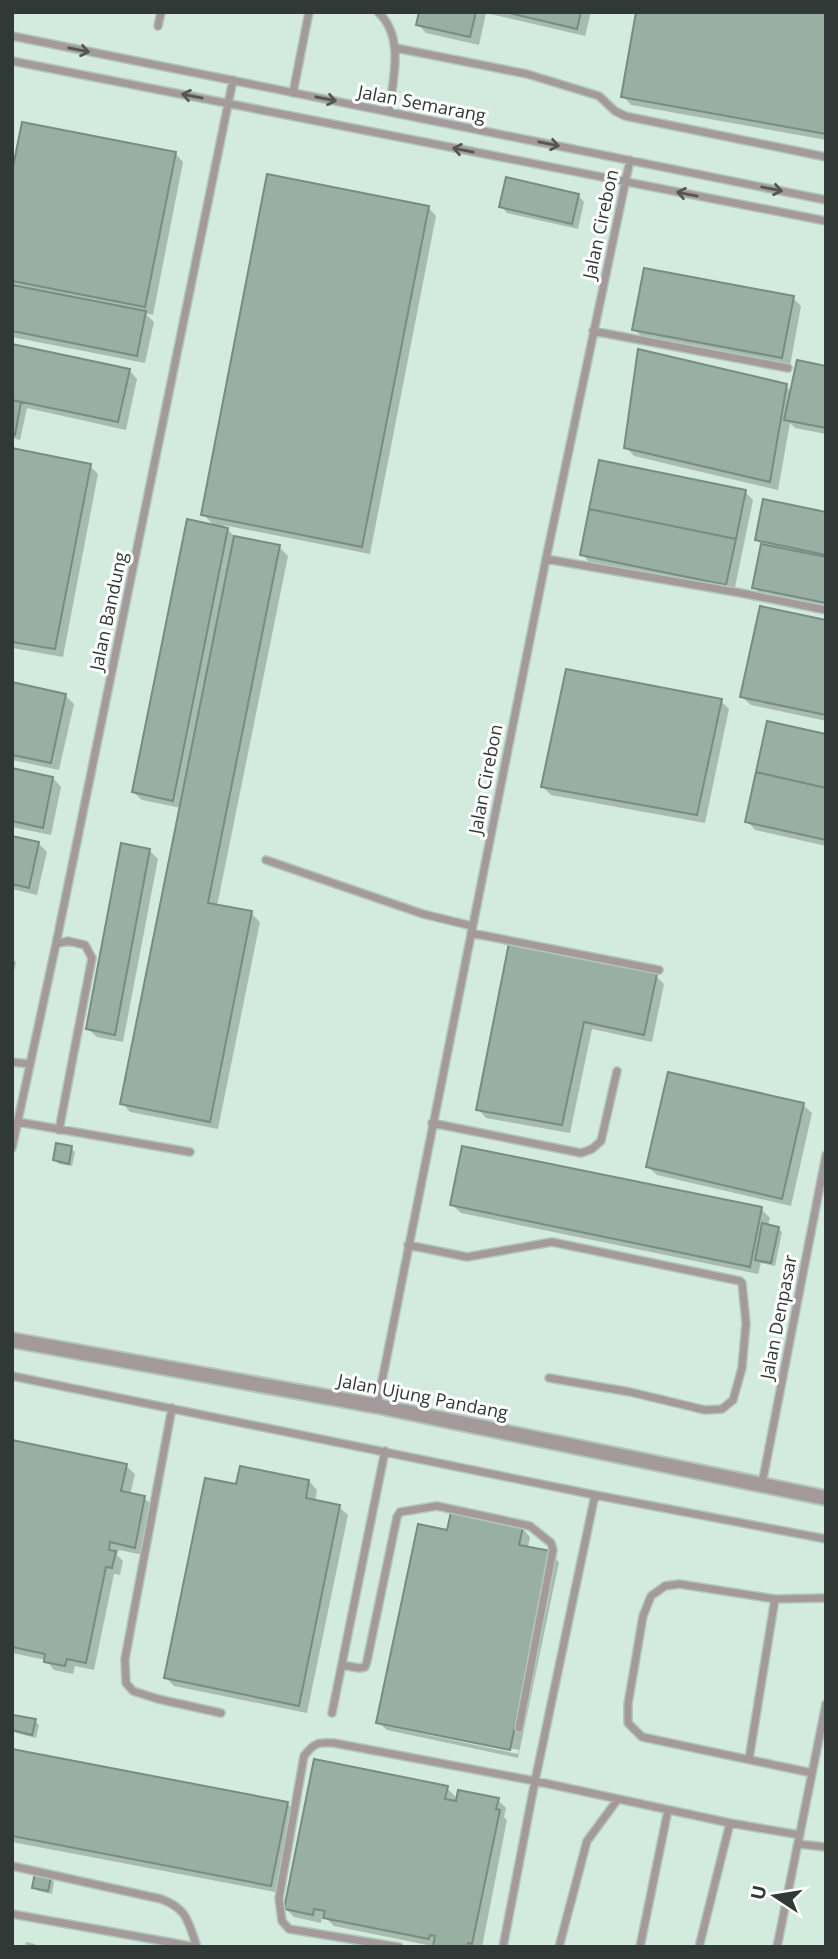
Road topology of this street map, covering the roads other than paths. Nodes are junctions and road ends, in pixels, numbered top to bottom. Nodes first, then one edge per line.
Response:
1 (161, 12) edge
2 (309, 12) edge
3 (378, 12) edge
4 (158, 26) dead end
5 (12, 36) edge
6 (396, 48) junction
7 (12, 61) edge
8 (233, 80) junction
9 (293, 93) junction
10 (228, 103) junction
11 (389, 112) junction
12 (826, 157) edge
13 (630, 160) junction
14 (626, 182) junction
15 (826, 200) edge
16 (826, 221) edge
17 (593, 331) junction
18 (788, 368) dead end
19 (546, 559) junction
20 (826, 610) edge
21 (266, 860) dead end
22 (472, 930) junction
23 (56, 944) junction
24 (659, 970) dead end
25 (12, 1062) edge
26 (29, 1064) junction
27 (617, 1071) dead end
28 (18, 1122) junction
29 (432, 1123) junction
30 (59, 1129) junction
31 (12, 1148) edge
32 (190, 1152) dead end
33 (826, 1156) edge
34 (408, 1245) junction
35 (12, 1340) edge
36 (12, 1376) edge
37 (549, 1378) dead end
38 (377, 1406) junction
39 (172, 1408) junction
40 (385, 1451) junction
41 (762, 1484) junction
42 (595, 1495) junction
43 (826, 1498) edge
44 (826, 1539) edge
45 (826, 1598) edge
46 (775, 1599) junction
47 (342, 1665) junction
48 (826, 1704) edge
49 (221, 1713) dead end
50 (332, 1713) dead end
51 (519, 1728) dead end
52 (749, 1759) junction
53 (812, 1773) junction
54 (535, 1781) junction
55 (618, 1799) junction
56 (668, 1810) junction
57 (730, 1823) junction
58 (799, 1839) junction
59 (826, 1847) edge
60 (12, 1866) edge
61 (12, 1914) edge
62 (196, 1947) edge
63 (398, 1947) edge
64 (503, 1947) edge
65 (559, 1947) edge
66 (640, 1947) edge
67 (699, 1947) edge
68 (777, 1947) edge

1 - 4 lane
2 - 9 lane
3 - 6 lane
5 -> 8 lane, Jalan Semarang
6 - 11 lane
6 - 12 lane
10 -> 7 lane
8 - 9 lane, Jalan Semarang
8 - 10 lane, Jalan Bandung
9 -> 11 lane, Jalan Semarang
14 -> 10 lane
10 - 23 lane, Jalan Bandung
11 -> 13 lane, Jalan Semarang
13 - 14 lane, Jalan Cirebon
13 -> 15 lane, Jalan Semarang
16 -> 14 lane
14 - 17 lane, Jalan Cirebon
17 - 18 lane
17 - 19 lane, Jalan Cirebon
19 - 20 lane
19 - 22 lane, Jalan Cirebon
21 - 22 lane
22 - 24 lane
22 - 29 lane, Jalan Cirebon
23 - 26 lane, Jalan Bandung
23 - 30 lane
25 - 26 lane
26 - 28 lane, Jalan Bandung
27 - 29 lane
28 - 30 lane
28 - 31 lane, Jalan Bandung
29 - 34 lane, Jalan Cirebon
30 - 32 lane
33 - 41 lane, Jalan Denpasar
34 - 37 lane
34 - 38 lane, Jalan Cirebon
35 - 38 street, Jalan Ujung Pandang
36 - 39 lane
38 - 41 street, Jalan Ujung Pandang
39 - 40 lane
39 - 49 lane
40 - 42 lane
40 - 47 lane
41 - 43 street, Jalan Ujung Pandang
42 - 44 lane
42 - 54 lane
45 - 46 lane
46 - 52 lane
46 - 52 lane
47 - 50 lane
47 - 51 lane
48 - 53 lane
52 - 53 lane
53 - 58 lane
54 - 55 lane
54 - 63 lane
54 - 64 lane
55 - 56 lane
55 - 65 lane
56 - 57 lane
56 - 66 lane
57 - 58 lane
57 - 67 lane
58 - 59 lane
58 - 68 lane
60 - 62 lane
61 - 62 lane

